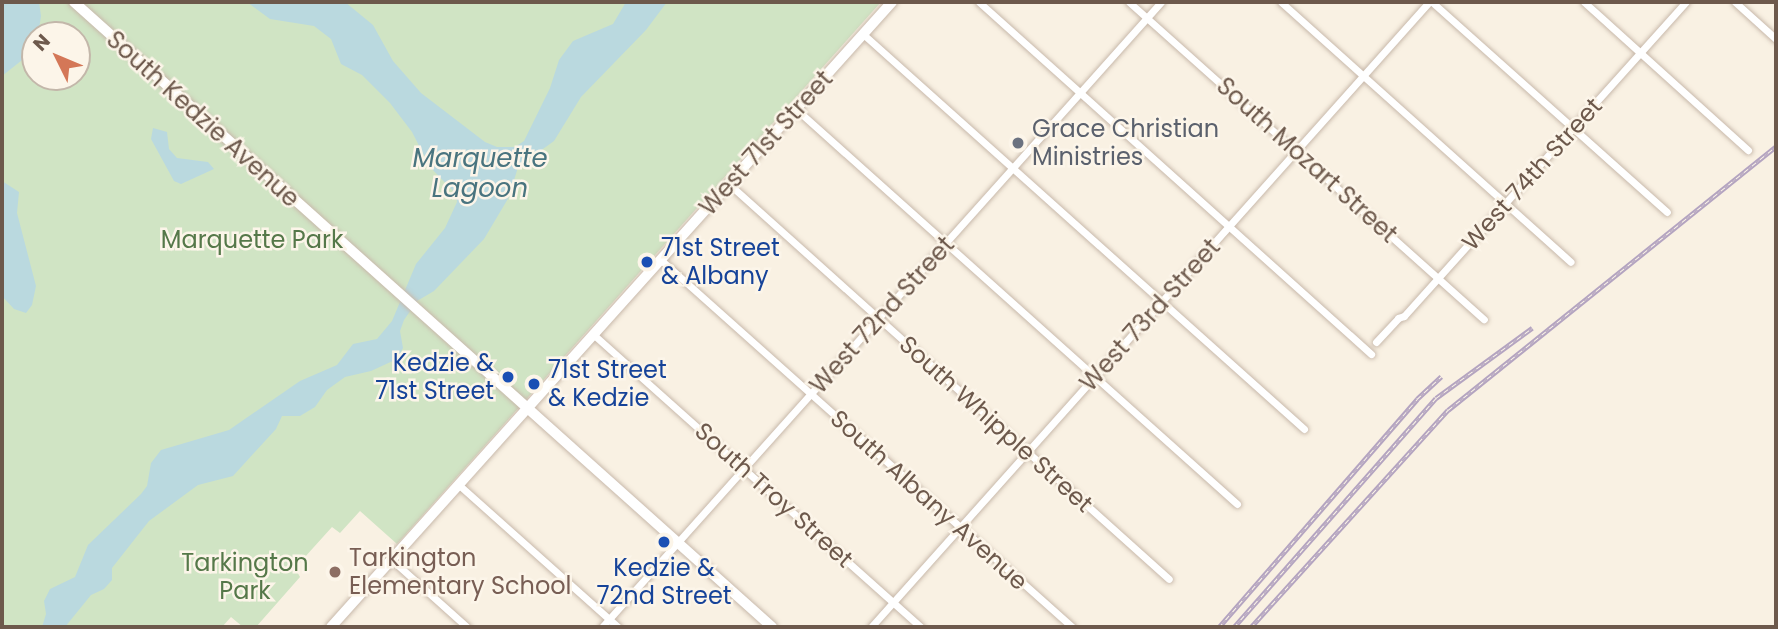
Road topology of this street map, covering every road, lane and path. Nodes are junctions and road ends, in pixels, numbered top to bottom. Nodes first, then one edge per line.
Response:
1 (74, 2) edge
2 (892, 2) edge
3 (979, 2) edge
4 (1129, 2) edge
5 (1161, 2) edge
6 (1281, 2) edge
7 (1431, 2) edge
8 (1584, 2) edge
9 (1686, 2) edge
10 (1735, 2) edge
11 (1147, 18) junction
12 (863, 34) junction
13 (1776, 39) edge
14 (1641, 53) junction
15 (1364, 75) junction
16 (1080, 93) junction
17 (796, 109) junction
18 (1573, 128) junction
19 (1748, 150) dead end
20 (1296, 151) junction
21 (1012, 168) junction
22 (729, 184) junction
23 (1506, 203) junction
24 (1667, 212) dead end
25 (1229, 226) junction
26 (946, 243) junction
27 (661, 260) junction
28 (1571, 262) dead end
29 (1439, 278) junction
30 (1162, 301) junction
31 (878, 318) junction
32 (1485, 319) dead end
33 (594, 335) junction
34 (1376, 342) dead end
35 (1371, 354) dead end
36 (1095, 376) junction
37 (811, 394) junction
38 (527, 410) junction
39 (1304, 429) dead end
40 (1028, 452) junction
41 (744, 469) junction
42 (458, 485) junction
43 (1237, 504) dead end
44 (960, 527) junction
45 (677, 543) junction
46 (391, 560) junction
47 (1169, 579) dead end
48 (893, 602) junction
49 (609, 619) junction
50 (331, 627) edge
51 (467, 627) edge
52 (602, 627) edge
53 (618, 627) edge
54 (772, 627) edge
55 (871, 627) edge
56 (921, 627) edge
57 (1072, 627) edge

1 - 38 main road, South Kedzie Avenue
2 - 12 main road, West 71st Street
3 - 16 street
4 - 11 street, South Mozart Street
5 - 11 street, West 72nd Street
6 - 15 street
7 - 15 street, West 73rd Street
7 - 18 street
8 - 14 street
9 - 14 street, West 74th Street
10 - 13 street
11 - 16 street, West 72nd Street
11 - 20 street, South Mozart Street
12 - 17 main road, West 71st Street
12 - 21 street
14 - 18 street, West 74th Street
14 - 19 street
15 - 20 street, West 73rd Street
15 - 23 street
16 - 21 street, West 72nd Street
16 - 25 street
17 - 22 main road, West 71st Street
17 - 26 street
18 - 23 street, West 74th Street
18 - 24 street
20 - 25 street, West 73rd Street
20 - 29 street, South Mozart Street
21 - 26 street, West 72nd Street
21 - 30 street
22 - 27 main road, West 71st Street
22 - 31 street, South Whipple Street
23 - 28 street
23 - 29 street, West 74th Street
25 - 30 street, West 73rd Street
25 - 35 street
26 - 31 street, West 72nd Street
26 - 36 street
27 - 33 main road, West 71st Street
27 - 37 street, South Albany Avenue
29 - 32 street, South Mozart Street
29 - 34 street, West 74th Street
30 - 36 street, West 73rd Street
30 - 39 street
31 - 37 street, West 72nd Street
31 - 40 street, South Whipple Street
33 - 38 main road, West 71st Street
33 - 41 street, South Troy Street
36 - 40 street, West 73rd Street
36 - 43 street
37 - 41 street, West 72nd Street
37 - 44 street, South Albany Avenue
38 - 42 main road, West 71st Street
38 - 45 main road, South Kedzie Avenue
40 - 44 street, West 73rd Street
40 - 47 street, South Whipple Street
41 - 45 street, West 72nd Street
41 - 48 street, South Troy Street
42 - 46 main road, West 71st Street
42 - 49 street
44 - 48 street, West 73rd Street
44 - 57 street, South Albany Avenue
45 - 49 street, West 72nd Street
45 - 54 main road, South Kedzie Avenue
46 - 50 main road, West 71st Street
46 - 51 street
48 - 55 street, West 73rd Street
48 - 56 street, South Troy Street
49 - 52 street, West 72nd Street
49 - 53 street

